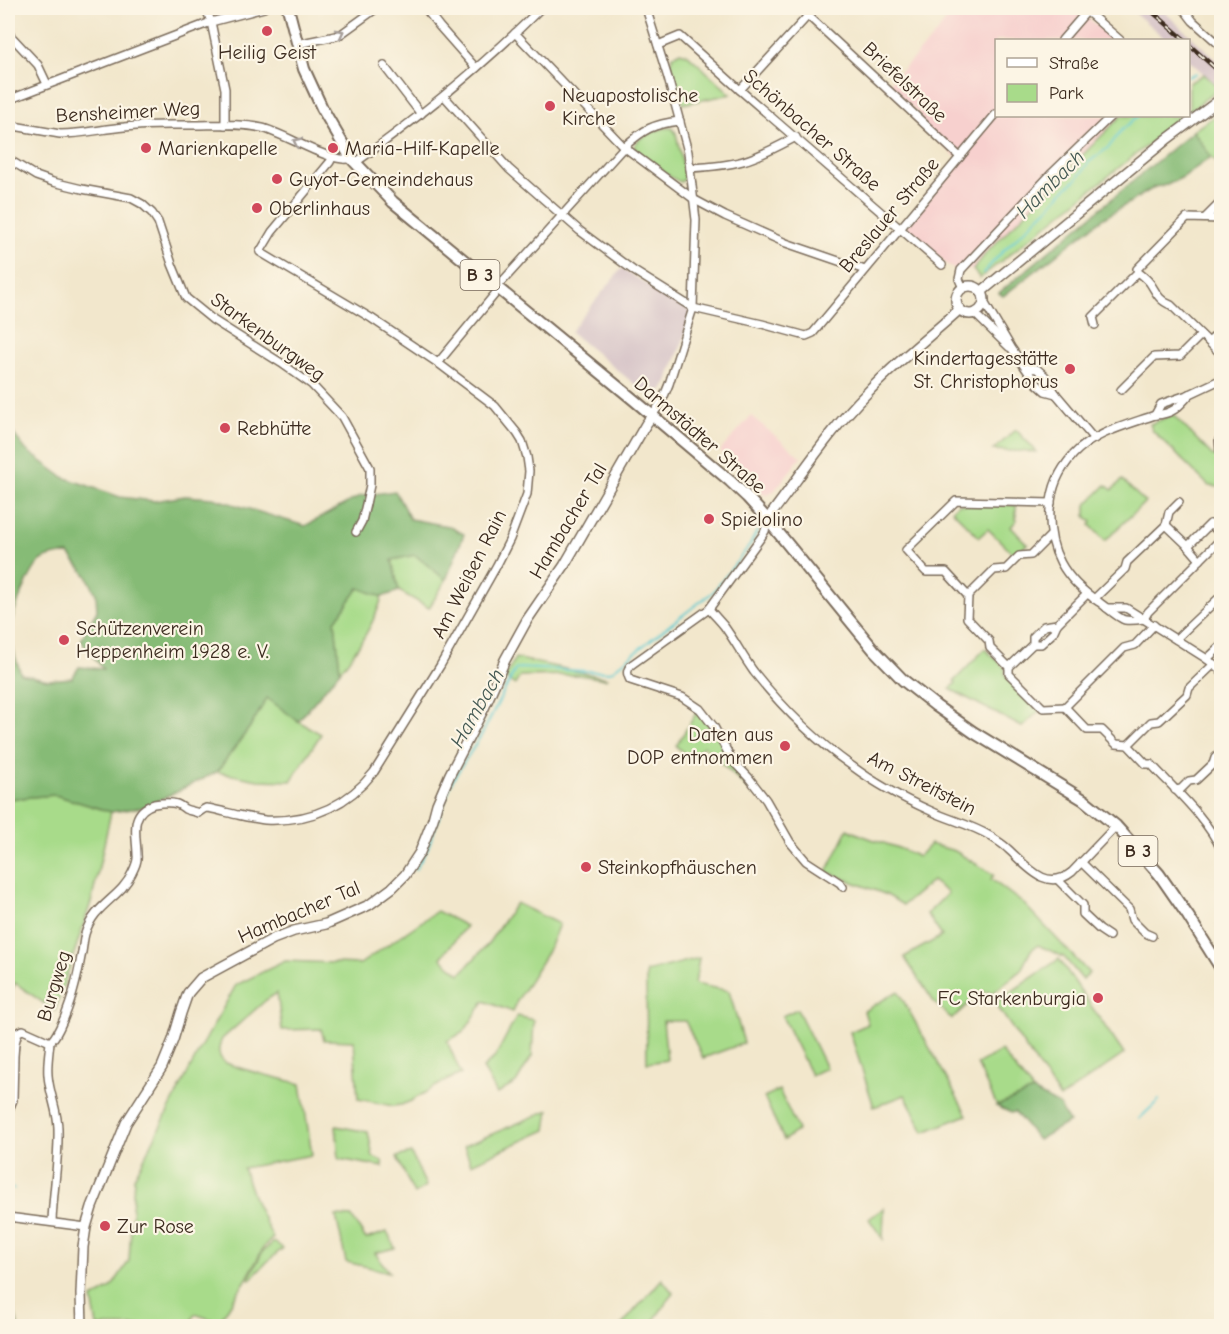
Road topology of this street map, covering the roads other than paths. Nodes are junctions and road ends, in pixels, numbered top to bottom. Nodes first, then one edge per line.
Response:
1 (206, 8) edge
2 (264, 8) edge
3 (288, 8) edge
4 (377, 8) edge
5 (425, 8) edge
6 (541, 8) edge
7 (646, 8) edge
8 (800, 8) edge
9 (815, 8) edge
10 (1183, 8) edge
11 (1085, 9) edge
12 (808, 15) junction
13 (211, 22) junction
14 (8, 33) edge
15 (516, 33) junction
16 (1063, 39) edge
17 (1119, 39) edge
18 (297, 44) junction
19 (658, 45) junction
20 (1221, 47) edge
21 (384, 66) dead end
22 (476, 68) junction
23 (46, 84) junction
24 (740, 90) junction
25 (444, 96) junction
26 (1221, 98) edge
27 (8, 99) edge
28 (421, 114) junction
29 (995, 115) edge
30 (1110, 117) edge
31 (680, 122) junction
32 (225, 125) junction
33 (8, 126) edge
34 (796, 137) junction
35 (624, 147) junction
36 (960, 157) junction
37 (332, 158) junction
38 (8, 159) edge
39 (353, 161) junction
40 (690, 168) junction
41 (695, 200) junction
42 (1221, 204) edge
43 (562, 216) junction
44 (1205, 218) junction
45 (1221, 219) edge
46 (900, 228) junction
47 (942, 265) dead end
48 (865, 270) junction
49 (1138, 272) junction
50 (963, 288) junction
51 (497, 289) junction
52 (981, 292) junction
53 (984, 303) junction
54 (693, 308) junction
55 (960, 309) junction
56 (974, 313) junction
57 (1095, 325) dead end
58 (1221, 329) edge
59 (1201, 335) junction
60 (1209, 342) junction
61 (1012, 349) junction
62 (1221, 355) edge
63 (438, 363) junction
64 (1027, 368) junction
65 (1221, 379) edge
66 (1121, 390) dead end
67 (1056, 394) junction
68 (652, 416) junction
69 (1221, 438) edge
70 (1094, 439) junction
71 (1221, 453) edge
72 (1179, 502) dead end
73 (1051, 503) junction
74 (768, 520) junction
75 (1166, 525) junction
76 (356, 532) dead end
77 (1050, 536) junction
78 (1221, 540) edge
79 (1188, 546) junction
80 (1200, 560) junction
81 (1221, 595) edge
82 (968, 596) junction
83 (1091, 597) junction
84 (1107, 608) junction
85 (709, 609) junction
86 (1144, 619) junction
87 (1154, 625) junction
88 (1176, 639) junction
89 (1221, 645) edge
90 (1207, 659) junction
91 (1214, 664) junction
92 (1009, 667) junction
93 (1221, 671) edge
94 (1065, 707) junction
95 (1128, 745) junction
96 (1221, 751) edge
97 (1175, 790) junction
98 (176, 804) joint
99 (1116, 826) junction
100 (1219, 838) edge
101 (1221, 851) edge
102 (1081, 862) junction
103 (1058, 880) junction
104 (843, 887) dead end
105 (1109, 936) dead end
106 (1152, 936) dead end
107 (1221, 970) edge
108 (50, 1042) junction
109 (8, 1112) edge
110 (8, 1216) edge
111 (51, 1222) junction
112 (86, 1227) junction
113 (82, 1326) edge

1 - 13 street
2 - 13 street
3 - 18 main road, Darmstädter Straße / B 3
18 -> 4 street
5 - 22 street
6 - 15 street
7 - 19 street
8 - 12 street, Briefelstraße
9 - 12 street
10 - 20 street
11 - 16 street
11 - 17 street
12 - 24 street
12 - 36 street, Briefelstraße
13 - 23 street
13 - 32 street
14 - 23 street
15 - 22 street
15 - 35 street
18 - 39 main road, Darmstädter Straße / B 3
19 - 24 street, Schönbacher Straße
19 - 31 street
21 - 28 street
22 - 25 street
23 - 27 street
24 - 34 street, Schönbacher Straße
25 - 28 street
25 - 43 street
26 - 52 street
28 - 39 street
29 - 36 street, Breslauer Straße
30 - 50 street
31 - 35 street
31 - 40 street
32 - 33 street, Bensheimer Weg
37 -> 32 street, Bensheimer Weg
34 - 40 street
34 - 46 street, Schönbacher Straße
35 - 41 street
35 - 43 street
36 - 46 street, Breslauer Straße
37 - 39 street, Bensheimer Weg
37 - 63 street, Am Weißen Rain
38 - 76 street, Starkenburgweg
39 - 51 main road, Darmstädter Straße / B 3
40 - 41 street
41 - 48 street
41 - 54 street
42 - 44 street
43 - 51 street
43 - 54 street
44 - 45 street
44 - 49 street
46 - 47 street, Schönbacher Straße
46 - 48 street, Breslauer Straße
48 - 54 street, Breslauer Straße
49 - 57 street
49 - 59 street
50 - 52 street
50 - 55 street
51 - 63 street
51 - 68 main road, Darmstädter Straße / B 3
52 - 53 street
53 - 56 street
53 - 61 street
54 - 68 street
55 - 56 street
55 - 74 street
56 - 61 street
58 - 60 street
59 - 60 street
59 - 66 street
60 - 62 street
61 - 64 street
63 - 98 street, Am Weißen Rain
64 - 67 street
64 - 67 street
65 - 70 street
67 - 70 street
68 - 74 main road, Darmstädter Straße / B 3
68 - 112 street, Hambacher Tal
69 - 71 street
70 - 73 street
72 - 75 street
73 - 77 street
73 - 82 street
74 - 85 street
74 - 99 main road, Darmstädter Straße / B 3
75 - 79 street
75 - 83 street
77 - 82 street
77 - 83 street
78 - 79 street
78 - 80 street
79 - 80 street
80 - 86 street
81 - 88 street
82 - 92 street
83 - 84 street
83 - 92 street
84 - 86 street
84 - 86 street
85 - 103 street, Am Streitstein
85 - 104 street
86 - 87 street
87 - 88 street
87 - 94 street
88 - 90 street
89 - 90 street
90 - 91 street
91 - 93 street
91 - 95 street
92 - 94 street
94 - 95 street
95 - 97 street
96 - 97 street
97 - 100 street
98 - 108 street, Burgweg
99 - 102 street
99 - 107 main road, Darmstädter Straße / B 3
100 - 101 street
102 - 103 street
102 - 106 street
103 - 105 street
108 - 109 street
108 - 111 street, Burgweg
110 - 111 street
111 - 112 street
112 - 113 street, Hambacher Tal

